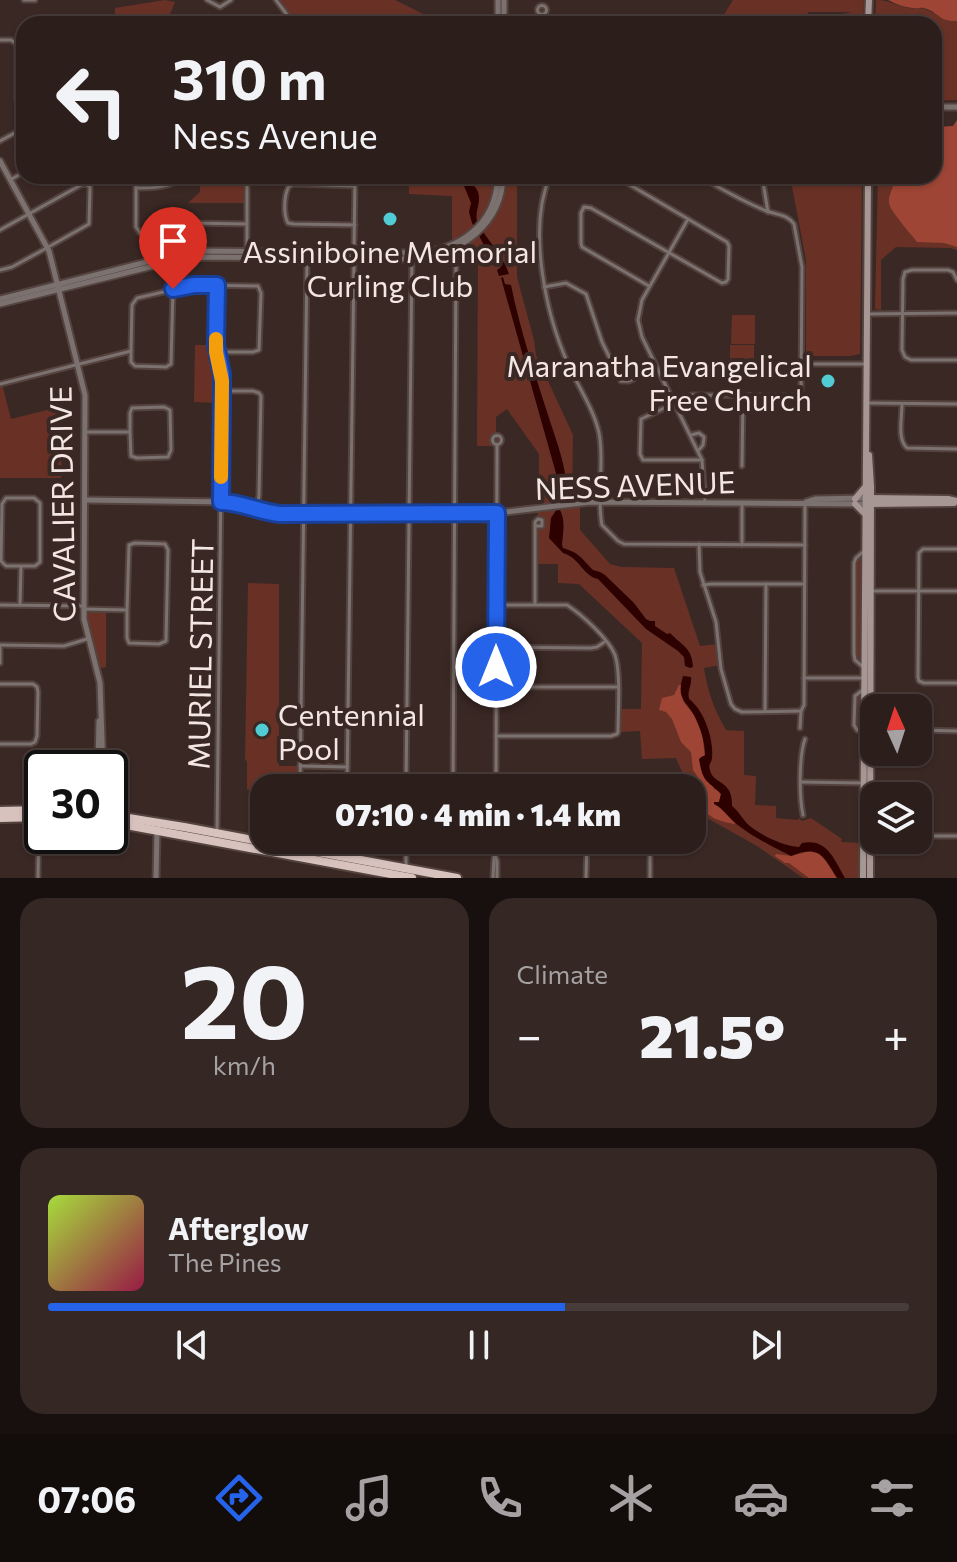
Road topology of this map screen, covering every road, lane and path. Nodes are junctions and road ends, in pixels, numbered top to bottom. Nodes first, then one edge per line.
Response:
1 (24, 0) edge
2 (35, 0) edge
3 (207, 0) edge
4 (231, 0) edge
5 (0, 161) edge
6 (16, 177) edge
7 (10, 180) junction
8 (136, 184) edge
9 (171, 184) edge
10 (247, 184) edge
11 (500, 184) edge
12 (547, 184) edge
13 (629, 184) edge
14 (713, 184) edge
15 (763, 184) edge
16 (868, 184) edge
17 (355, 186) joint
18 (136, 188) junction
19 (768, 212) junction
20 (29, 214) junction
21 (688, 219) junction
22 (247, 224) junction
23 (355, 225) junction
24 (0, 230) edge
25 (47, 248) junction
26 (450, 248) junction
27 (669, 253) junction
28 (247, 254) junction
29 (307, 255) junction
30 (354, 255) junction
31 (412, 256) junction
32 (0, 270) edge
33 (957, 280) edge
34 (217, 285) junction
35 (58, 286) junction
36 (649, 286) junction
37 (544, 287) junction
38 (173, 289) junction
39 (0, 302) edge
40 (957, 313) edge
41 (867, 314) junction
42 (902, 314) junction
43 (131, 351) junction
44 (216, 352) junction
45 (957, 360) edge
46 (78, 364) junction
47 (801, 364) junction
48 (866, 364) junction
49 (657, 368) junction
50 (0, 384) edge
51 (222, 391) junction
52 (743, 395) junction
53 (673, 403) junction
54 (866, 403) junction
55 (902, 404) junction
56 (957, 404) edge
57 (86, 432) junction
58 (130, 432) junction
59 (691, 435) junction
60 (497, 445) dead end
61 (957, 449) edge
62 (698, 451) junction
63 (702, 460) junction
64 (742, 466) dead end
65 (868, 486) junction
66 (883, 498) junction
67 (85, 500) junction
68 (855, 501) junction
69 (868, 501) junction
70 (221, 502) junction
71 (600, 502) junction
72 (705, 502) junction
73 (742, 502) junction
74 (805, 502) junction
75 (957, 502) edge
76 (257, 509) junction
77 (409, 513) junction
78 (454, 513) junction
79 (497, 513) junction
80 (304, 514) junction
81 (351, 514) junction
82 (865, 514) junction
83 (536, 526) dead end
84 (699, 544) junction
85 (742, 545) junction
86 (805, 545) junction
87 (957, 549) edge
88 (865, 550) junction
89 (21, 566) junction
90 (766, 584) junction
91 (804, 584) junction
92 (703, 585) junction
93 (868, 591) junction
94 (919, 591) junction
95 (957, 591) edge
96 (0, 605) edge
97 (20, 605) junction
98 (497, 605) junction
99 (535, 605) junction
100 (83, 607) junction
101 (127, 610) junction
102 (88, 639) junction
103 (606, 641) junction
104 (0, 645) edge
105 (496, 647) junction
106 (0, 663) edge
107 (864, 666) junction
108 (804, 678) junction
109 (867, 678) junction
110 (957, 683) edge
111 (0, 684) edge
112 (496, 687) junction
113 (617, 687) junction
114 (865, 694) edge
115 (868, 694) edge
116 (765, 711) junction
117 (801, 711) junction
118 (800, 728) dead end
119 (932, 730) edge
120 (957, 731) edge
121 (496, 736) junction
122 (805, 739) dead end
123 (0, 744) edge
124 (99, 750) edge
125 (300, 766) junction
126 (347, 767) junction
127 (300, 774) edge
128 (347, 774) edge
129 (406, 774) edge
130 (453, 774) edge
131 (496, 774) edge
132 (801, 782) junction
133 (860, 783) edge
134 (0, 811) edge
135 (24, 813) edge
136 (803, 815) dead end
137 (24, 816) edge
138 (0, 818) edge
139 (128, 819) edge
140 (128, 824) edge
141 (157, 826) junction
142 (217, 833) junction
143 (932, 836) edge
144 (957, 836) edge
145 (250, 837) edge
146 (39, 854) edge
147 (335, 854) edge
148 (406, 854) edge
149 (495, 854) edge
150 (587, 854) edge
151 (650, 854) edge
152 (865, 854) edge
153 (867, 854) edge
154 (346, 857) joint
155 (406, 868) junction
156 (364, 869) edge
157 (429, 875) edge
158 (38, 878) edge
159 (156, 878) edge
160 (412, 878) edge
161 (457, 878) edge
162 (495, 878) edge
163 (586, 878) edge
164 (650, 878) edge
165 (863, 878) edge
166 (870, 878) edge

1 - 2 street
3 - 4 street
5 - 7 street, CAVALIER DRIVE
6 - 7 street
7 - 20 street, CAVALIER DRIVE
8 - 18 street
9 - 18 street
10 - 22 street
11 - 26 street
12 - 37 street
13 - 21 street
14 - 19 street
15 - 19 street
16 - 41 main road
17 - 23 street
17 - 23 street
18 - 22 street
19 - 47 street
20 - 24 street
20 - 25 street, CAVALIER DRIVE
20 - 25 street
21 - 27 street
21 - 27 street
22 - 28 street
23 - 30 street
25 - 32 street
25 - 35 street, CAVALIER DRIVE
26 - 31 street
26 - 78 street
27 - 36 street
27 - 36 street
28 - 29 street
28 - 35 street
29 - 30 street
29 - 80 street
30 - 31 street
30 - 81 street
31 - 77 street
33 - 42 street
34 - 38 street
34 - 44 street, MURIEL STREET
34 - 44 street
35 - 39 street
35 - 46 street, CAVALIER DRIVE
36 - 49 street
37 - 49 street
37 - 71 street
38 - 43 street
38 - 43 street
40 - 42 street
41 - 42 street
41 - 48 main road
42 - 45 street
43 - 46 street
44 - 51 street, MURIEL STREET
46 - 50 street
46 - 57 street, CAVALIER DRIVE
47 - 48 street
47 - 52 street
48 - 54 main road
49 - 53 street
51 - 70 street, MURIEL STREET
51 - 76 street
52 - 53 street
52 - 64 street
53 - 59 street
53 - 63 street
54 - 55 street
54 - 65 main road
55 - 56 street
55 - 61 street
57 - 58 street
57 - 67 street, CAVALIER DRIVE
58 - 58 street
59 - 62 street
59 - 62 street
60 - 79 street
62 - 63 street
63 - 72 street
65 - 66 main road
65 - 68 main road
65 - 69 main road
66 - 69 main road, NESS AVENUE
66 - 75 main road, NESS AVENUE
67 - 70 street, NESS AVENUE
67 - 100 street, CAVALIER DRIVE
68 - 69 street, NESS AVENUE
68 - 74 street, NESS AVENUE
68 - 82 main road
69 - 75 main road, NESS AVENUE
69 - 82 main road
69 - 93 main road
70 - 76 street, NESS AVENUE
70 - 142 street, MURIEL STREET
71 - 72 street, NESS AVENUE
71 - 79 street, NESS AVENUE
71 - 84 street
72 - 73 street, NESS AVENUE
73 - 74 street, NESS AVENUE
73 - 85 street
74 - 86 street
76 - 80 street, NESS AVENUE
77 - 78 street, NESS AVENUE
77 - 81 street, NESS AVENUE
77 - 129 street
78 - 79 street, NESS AVENUE
78 - 130 street
79 - 98 street
80 - 81 street, NESS AVENUE
80 - 125 street
81 - 126 street
82 - 88 main road
83 - 99 street
84 - 85 street
84 - 92 street
85 - 86 street
86 - 91 street
87 - 94 street
88 - 93 main road
88 - 107 street
89 - 89 street
89 - 97 street
90 - 91 street
90 - 92 street
90 - 116 street
91 - 108 street
92 - 116 street
93 - 94 street
93 - 107 main road
93 - 109 main road
94 - 95 street
94 - 110 street
96 - 97 street
97 - 100 street
98 - 99 street
98 - 105 street
99 - 103 street
100 - 101 street
100 - 102 street, CAVALIER DRIVE
101 - 101 street
102 - 104 street
102 - 124 street, CAVALIER DRIVE
103 - 105 street
103 - 113 street
104 - 106 street
105 - 112 street
107 - 109 main road
108 - 109 street
108 - 117 street
109 - 114 main road
109 - 115 main road
111 - 123 street
112 - 113 street
112 - 121 street
113 - 121 street
116 - 117 street
117 - 118 street
119 - 120 street
121 - 131 street
122 - 132 street
125 - 126 street
125 - 127 street
126 - 128 street
132 - 133 street
132 - 136 street
134 - 135 highway
137 - 138 highway
139 - 141 highway
140 - 141 highway
141 - 142 highway
141 - 156 highway
141 - 159 street
142 - 145 highway
143 - 144 street
146 - 158 street
147 - 154 highway
148 - 155 street
149 - 162 street
150 - 163 street
151 - 164 street
152 - 165 main road
153 - 166 main road
154 - 156 highway
155 - 156 highway
155 - 157 highway
156 - 160 highway
157 - 161 highway

